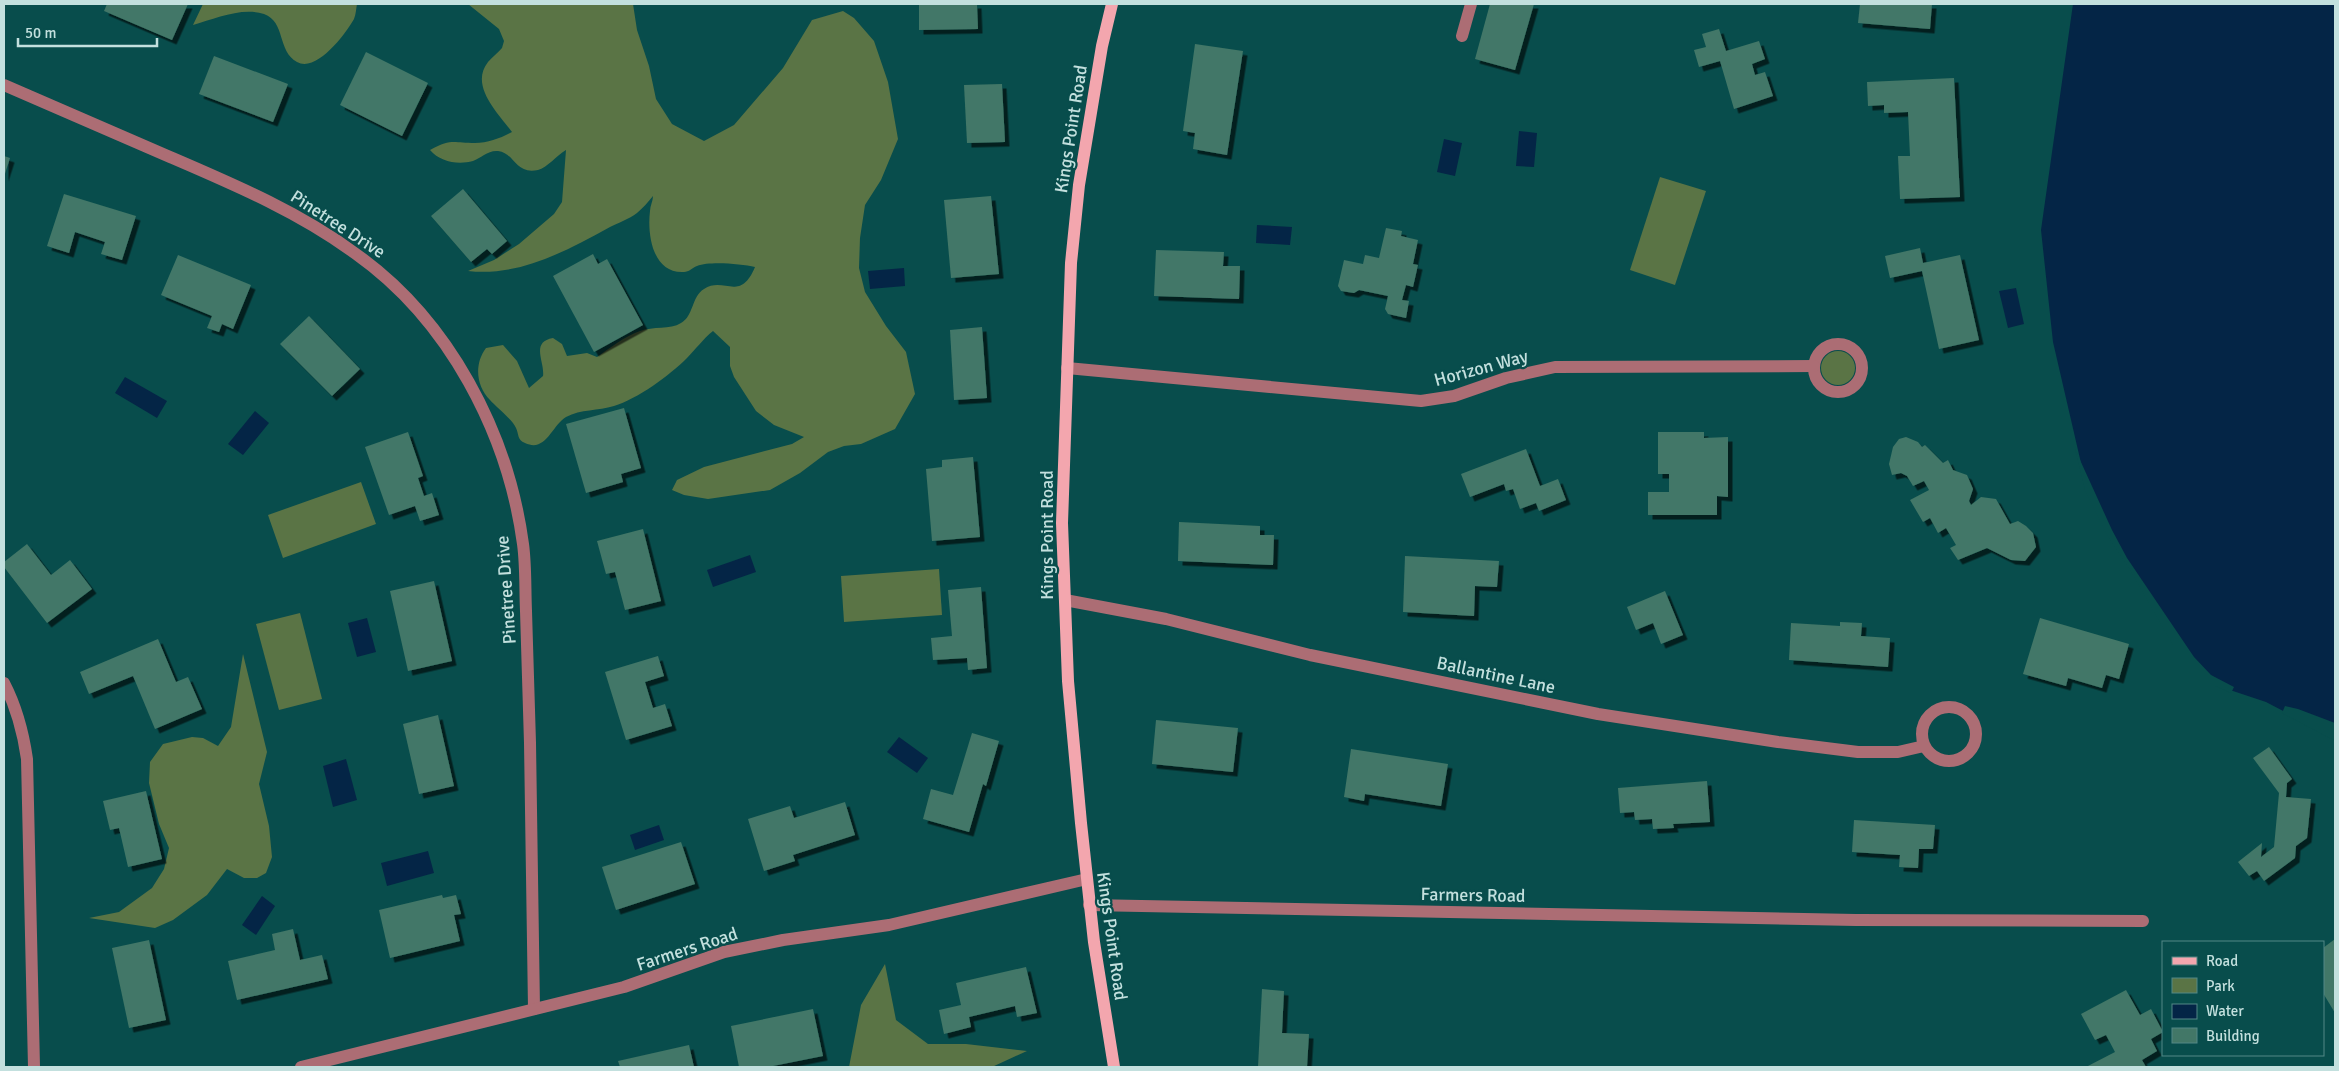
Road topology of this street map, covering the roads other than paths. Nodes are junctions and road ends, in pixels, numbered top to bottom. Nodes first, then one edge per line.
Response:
1 (1112, 4) edge
2 (1472, 4) edge
3 (1462, 36) dead end
4 (4, 84) edge
5 (1814, 366) dead end
6 (1067, 368) junction
7 (1065, 600) junction
8 (4, 683) edge
9 (1924, 746) junction
10 (1087, 879) junction
11 (1089, 905) junction
12 (2143, 921) dead end
13 (534, 1008) junction
14 (34, 1067) edge
15 (301, 1067) edge
16 (1114, 1067) edge

1 - 6 main road, Kings Point Road
2 - 3 street
4 - 13 street, Pinetree Drive
5 - 6 street, Horizon Way
6 - 7 main road, Kings Point Road
7 - 9 street, Ballantine Lane
7 - 10 main road, Kings Point Road
8 - 14 street
9 - 9 street
10 - 11 main road, Kings Point Road
10 - 13 street, Farmers Road
11 - 12 street, Farmers Road
11 - 16 main road, Kings Point Road
13 - 15 street, Farmers Road

